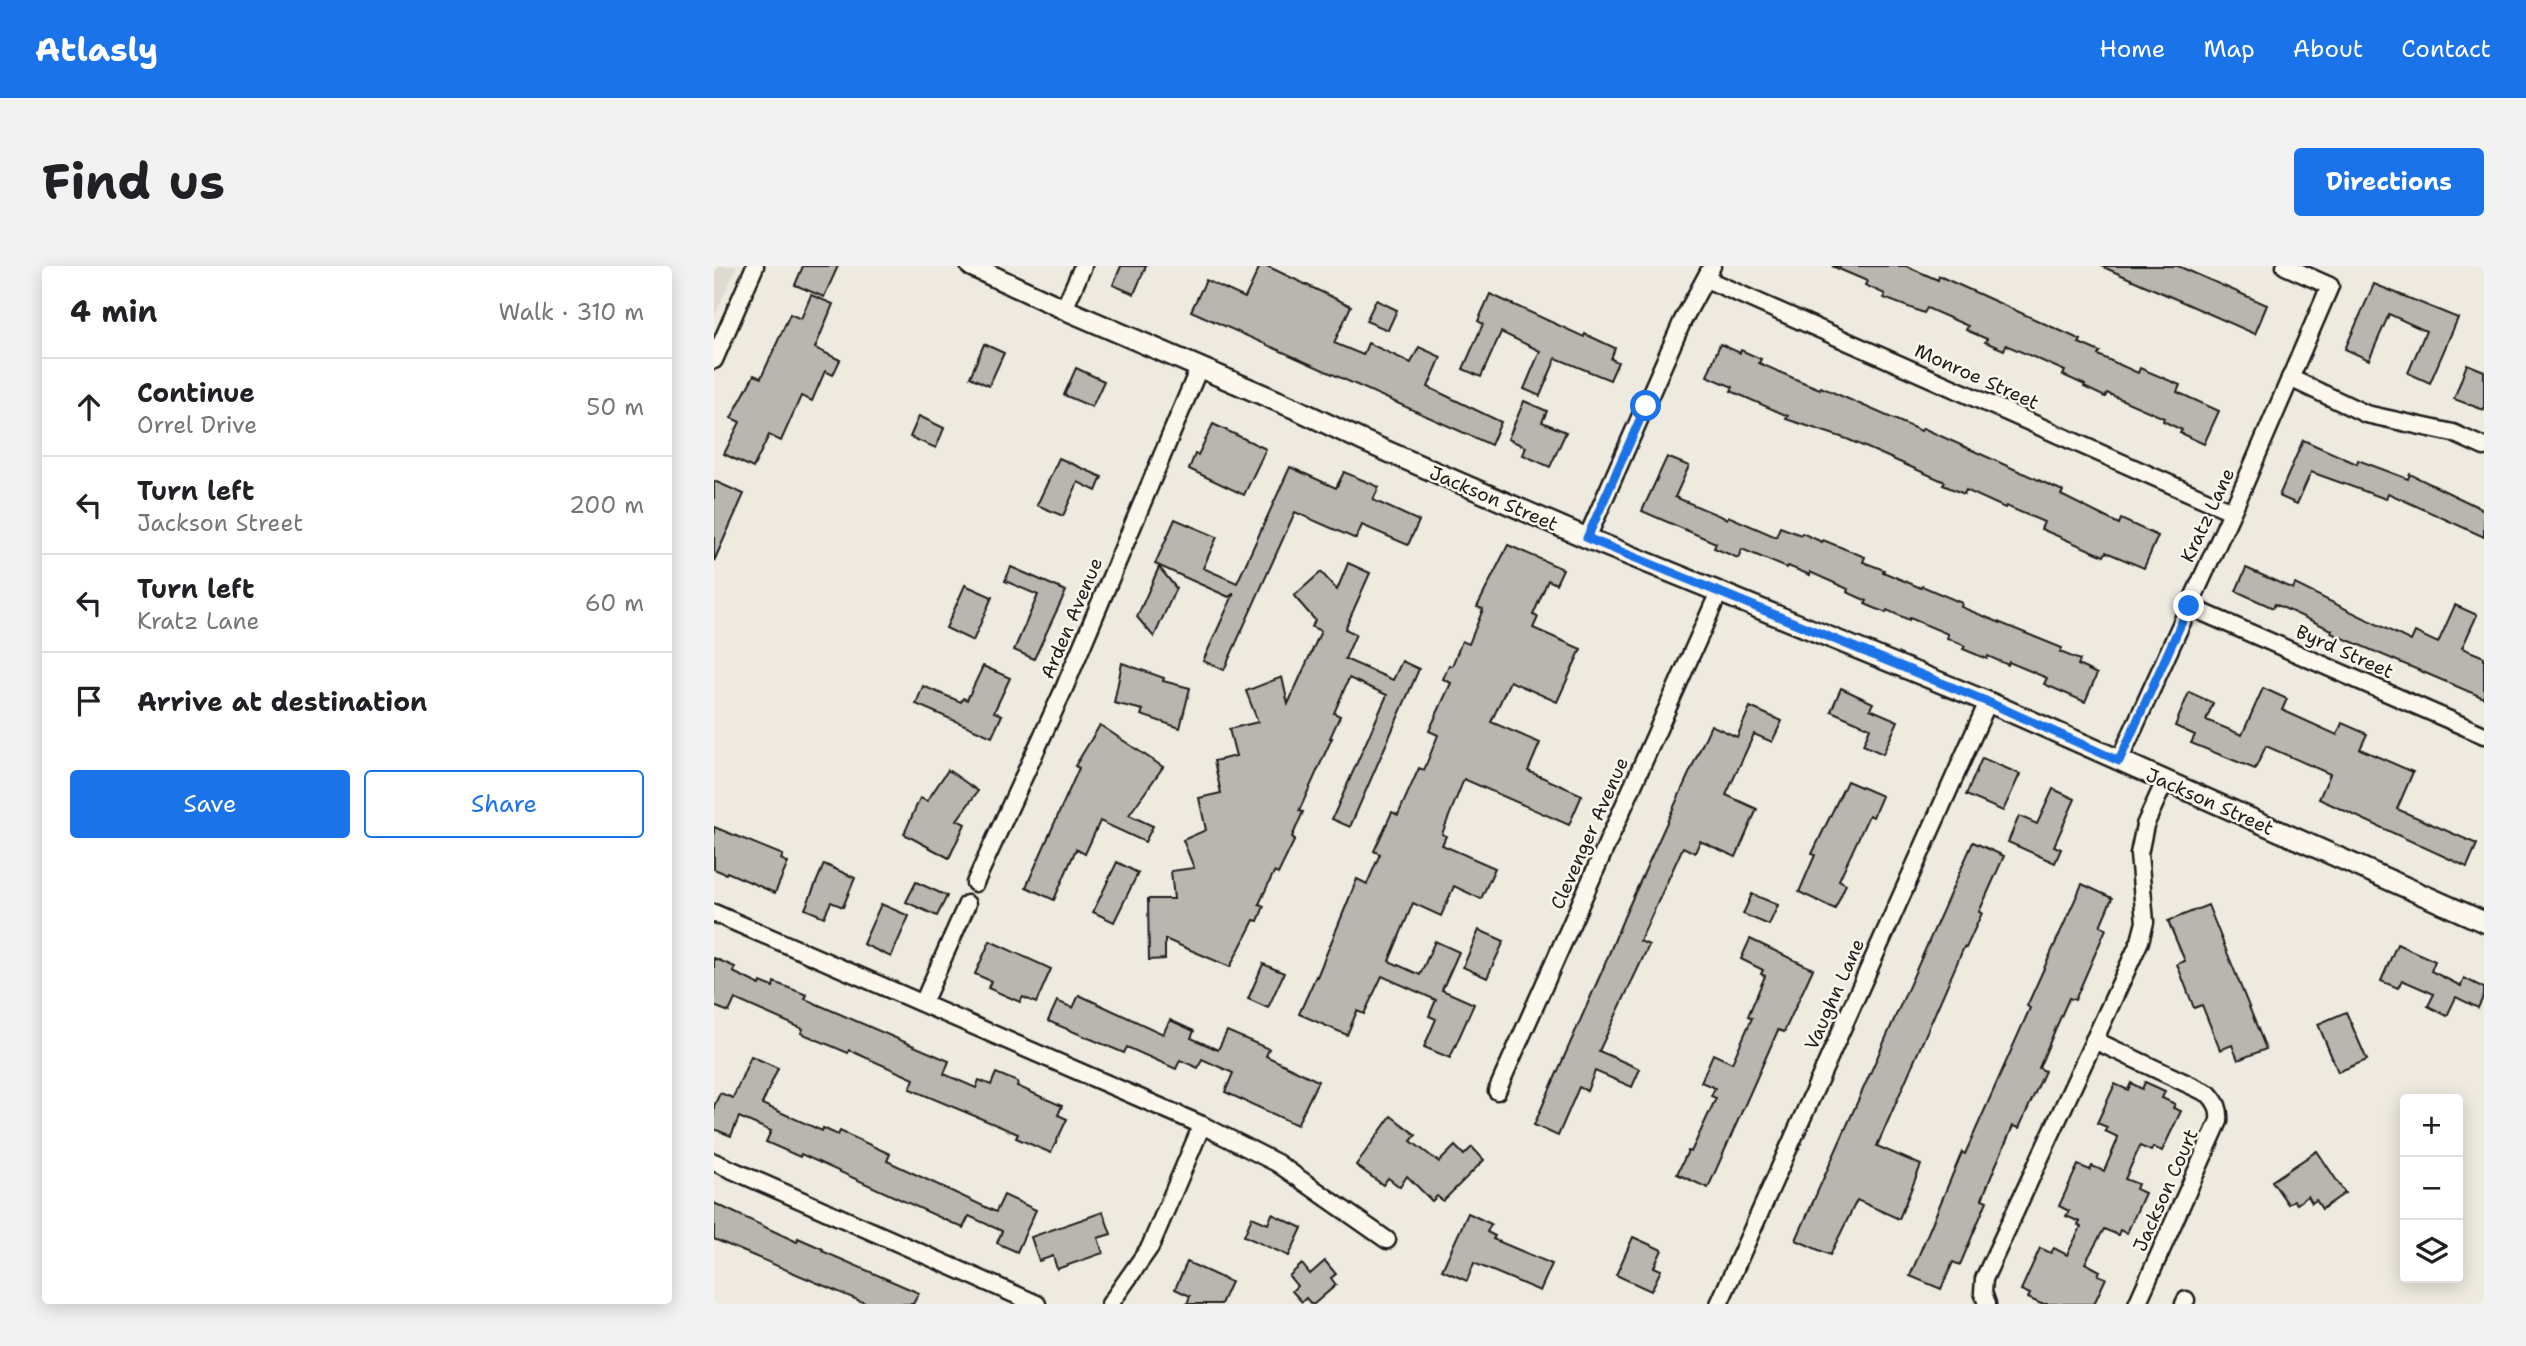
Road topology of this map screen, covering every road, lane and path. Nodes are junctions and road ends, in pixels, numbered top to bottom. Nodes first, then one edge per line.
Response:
1 (755, 266) edge
2 (971, 266) edge
3 (1083, 266) edge
4 (2285, 266) edge
5 (1709, 272) edge
6 (1064, 309) junction
7 (714, 360) edge
8 (1199, 368) junction
9 (2290, 379) junction
10 (2484, 447) edge
11 (2231, 511) junction
12 (1587, 538) junction
13 (1719, 592) junction
14 (2189, 606) junction
15 (1988, 702) junction
16 (2484, 735) edge
17 (2119, 761) junction
18 (2165, 780) junction
19 (975, 883) dead end
20 (967, 904) dead end
21 (714, 913) edge
22 (2484, 922) edge
23 (923, 1003) junction
24 (2094, 1040) junction
25 (1497, 1091) dead end
26 (1202, 1125) junction
27 (714, 1162) edge
28 (1387, 1240) dead end
29 (1037, 1304) edge
30 (1110, 1304) edge
31 (1719, 1304) edge
32 (1987, 1304) edge
33 (2137, 1304) edge

1 - 7 street
2 - 6 street, Jackson Street
3 - 6 street
4 - 9 street, Kratz Lane
5 - 11 street, Monroe Street
5 - 12 street
6 - 8 street, Jackson Street
8 - 12 street, Jackson Street
8 - 19 street, Arden Avenue
9 - 10 street
9 - 11 street, Kratz Lane
11 - 14 street, Kratz Lane
12 - 13 street, Jackson Street
13 - 15 street, Jackson Street
13 - 25 street, Clevenger Avenue
14 - 16 street, Byrd Street
14 - 17 street, Kratz Lane
15 - 17 street, Jackson Street
15 - 31 street, Vaughn Lane
17 - 18 street, Jackson Street
18 - 22 street, Jackson Street
18 - 24 street
20 - 23 street
21 - 23 street
23 - 26 street
24 - 32 street
24 - 33 street, Jackson Court
26 - 28 street
26 - 30 street
27 - 29 street

